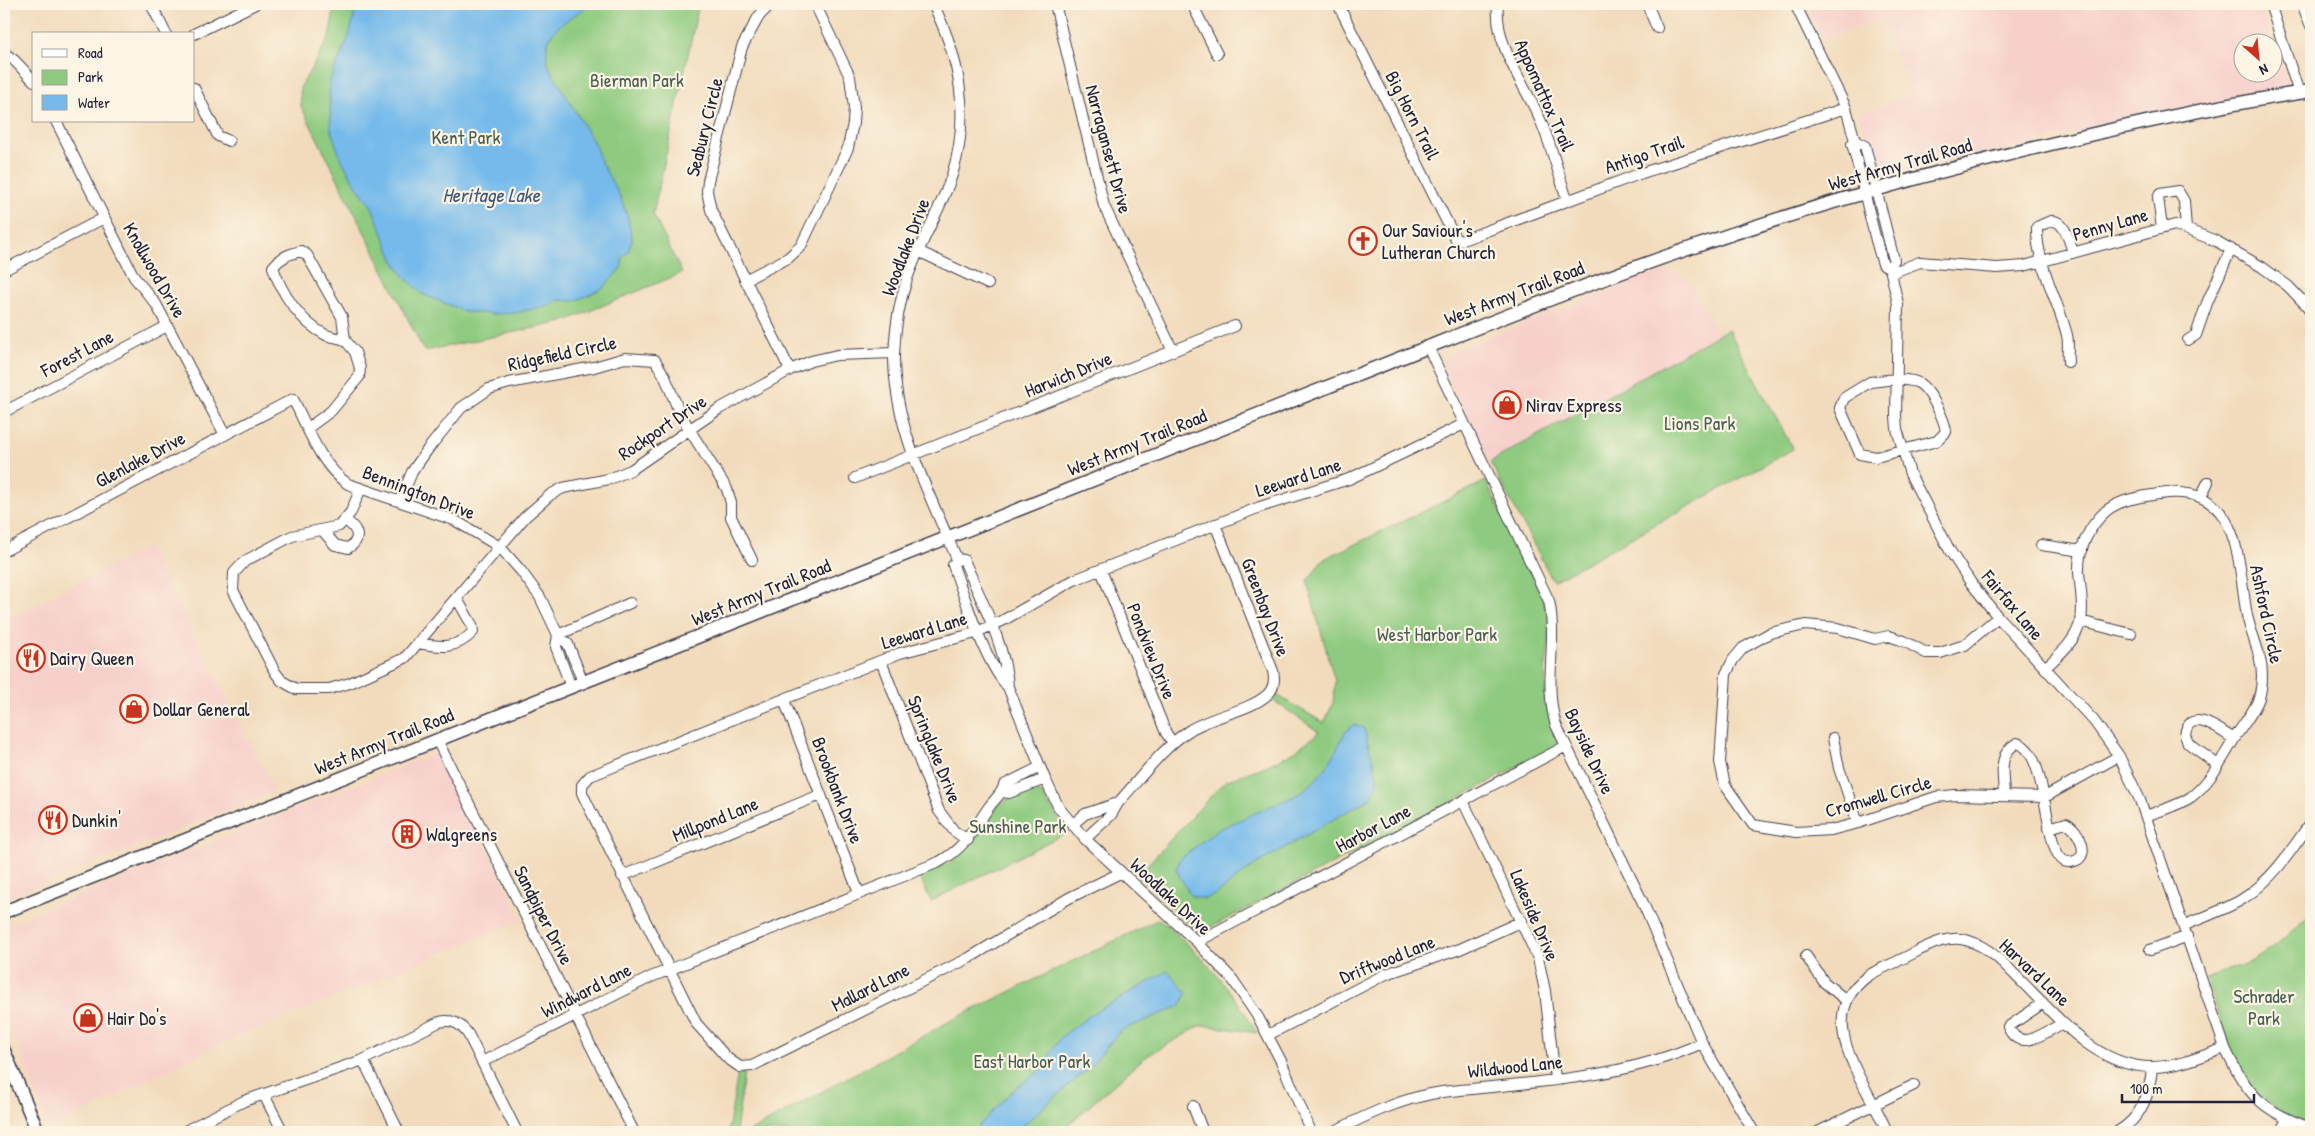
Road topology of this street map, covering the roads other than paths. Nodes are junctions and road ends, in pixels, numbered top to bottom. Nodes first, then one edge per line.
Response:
1 (151, 4) edge
2 (255, 4) edge
3 (771, 4) edge
4 (815, 4) edge
5 (932, 4) edge
6 (1055, 4) edge
7 (1192, 4) edge
8 (1338, 4) edge
9 (1498, 4) edge
10 (1647, 4) edge
11 (1795, 4) edge
12 (2270, 4) edge
13 (2302, 4) edge
14 (2311, 26) edge
15 (1657, 28) dead end
16 (165, 32) edge
17 (195, 34) edge
18 (4, 53) edge
19 (1217, 54) dead end
20 (32, 79) edge
21 (195, 90) edge
22 (2305, 92) edge
23 (1846, 108) junction
24 (56, 122) edge
25 (229, 141) dead end
26 (1855, 141) junction
27 (1876, 190) junction
28 (1864, 193) junction
29 (1567, 200) junction
30 (104, 218) junction
31 (2162, 228) junction
32 (2186, 229) junction
33 (1457, 242) joint
34 (2231, 249) junction
35 (918, 251) junction
36 (2074, 253) junction
37 (2043, 262) junction
38 (4, 270) edge
39 (1891, 270) junction
40 (746, 280) junction
41 (988, 284) dead end
42 (2310, 308) edge
43 (168, 326) junction
44 (1236, 326) dead end
45 (345, 340) junction
46 (2188, 340) dead end
47 (1428, 347) junction
48 (1173, 351) junction
49 (894, 354) junction
50 (2068, 362) dead end
51 (790, 370) junction
52 (1896, 379) junction
53 (293, 399) joint
54 (4, 412) edge
55 (1464, 424) junction
56 (308, 428) junction
57 (689, 429) junction
58 (225, 435) junction
59 (1902, 449) junction
60 (914, 454) junction
61 (855, 478) dead end
62 (2208, 482) dead end
63 (361, 488) junction
64 (2202, 497) junction
65 (400, 502) junction
66 (345, 520) junction
67 (1215, 524) junction
68 (323, 531) junction
69 (948, 538) junction
70 (2042, 545) dead end
71 (500, 547) junction
72 (4, 551) edge
73 (2082, 551) junction
74 (957, 558) junction
75 (752, 560) dead end
76 (1100, 570) junction
77 (457, 599) junction
78 (630, 603) dead end
79 (1998, 617) junction
80 (2080, 621) junction
81 (991, 626) junction
82 (978, 631) junction
83 (2132, 634) dead end
84 (558, 635) junction
85 (417, 644) junction
86 (881, 661) junction
87 (2045, 668) junction
88 (577, 685) junction
89 (1008, 687) junction
90 (784, 700) junction
91 (1833, 738) dead end
92 (2234, 739) junction
93 (437, 740) junction
94 (1172, 744) junction
95 (1566, 746) junction
96 (2119, 756) junction
97 (2218, 765) junction
98 (1040, 767) junction
99 (1045, 779) junction
100 (1003, 792) junction
101 (820, 795) junction
102 (2004, 796) junction
103 (2046, 798) junction
104 (1463, 801) junction
105 (1118, 803) junction
106 (2146, 816) junction
107 (2311, 822) edge
108 (1858, 823) junction
109 (1072, 825) junction
110 (2049, 828) dead end
111 (1085, 839) junction
112 (968, 840) junction
113 (1120, 873) junction
114 (622, 876) junction
115 (859, 893) junction
116 (4, 912) edge
117 (1522, 921) junction
118 (2185, 925) junction
119 (2188, 936) junction
120 (1196, 942) junction
121 (2150, 950) dead end
122 (1806, 956) dead end
123 (670, 969) junction
124 (1847, 1001) junction
125 (2043, 1003) junction
126 (575, 1015) junction
127 (2063, 1023) junction
128 (1268, 1035) junction
129 (1702, 1042) junction
130 (2225, 1048) junction
131 (4, 1051) edge
132 (362, 1060) junction
133 (482, 1062) junction
134 (2152, 1067) junction
135 (1555, 1079) junction
136 (1914, 1085) dead end
137 (264, 1095) junction
138 (1875, 1104) junction
139 (1193, 1106) dead end
140 (2287, 1120) junction
141 (2311, 1128) edge
142 (38, 1132) edge
143 (183, 1132) edge
144 (283, 1132) edge
145 (399, 1132) edge
146 (517, 1132) edge
147 (634, 1132) edge
148 (1203, 1132) edge
149 (1310, 1132) edge
150 (1333, 1132) edge
151 (1754, 1132) edge
152 (1818, 1132) edge
153 (1887, 1132) edge
154 (2116, 1132) edge
155 (2280, 1132) edge

1 - 16 street
2 - 17 street
3 - 40 street, Seabury Circle
4 - 40 street
5 - 35 street, Woodlake Drive
6 - 48 street, Narragansett Drive
7 - 19 street
8 - 33 street, Big Horn Trail
9 - 29 street, Appomattox Trail
10 - 15 street
11 - 23 street
12 - 22 street
13 - 14 street
18 - 20 street
21 - 25 street
22 - 27 main road, West Army Trail Road
23 - 26 street
23 - 29 street, Antigo Trail
24 - 30 street, Knollwood Drive
26 - 27 street, Fairfax Lane
26 - 28 street, Fairfax Lane
27 - 28 main road, West Army Trail Road
27 - 39 street, Fairfax Lane
28 - 39 street, Fairfax Lane
28 - 47 main road, West Army Trail Road
29 - 33 street, Antigo Trail
30 - 38 street
30 - 43 street, Knollwood Drive
31 - 32 street, Penny Lane
31 - 32 street
31 - 36 street, Penny Lane
32 - 34 street, Penny Lane
34 - 42 street, Penny Lane
34 - 46 street
35 - 41 street
35 - 49 street, Woodlake Drive
36 - 37 street, Penny Lane
36 - 37 street
37 - 39 street, Penny Lane
37 - 50 street
39 - 52 street, Fairfax Lane
40 - 51 street, Seabury Circle
43 - 54 street, Forest Lane
43 - 58 street, Knollwood Drive
44 - 48 street, Harwich Drive
45 - 45 street
45 - 56 street
47 - 55 street, Bayside Drive
47 - 69 main road, West Army Trail Road
48 - 60 street, Harwich Drive
49 - 51 street, Rockport Drive
49 - 60 street, Woodlake Drive
51 - 57 street, Rockport Drive
52 - 59 street, Fairfax Lane
52 - 59 street
52 - 59 street
53 - 56 street, Bennington Drive
53 - 58 street, Glenlake Drive
55 - 67 street, Leeward Lane
55 - 95 street, Bayside Drive
56 - 63 street, Bennington Drive
57 - 65 street, Ridgefield Circle
57 - 71 street, Rockport Drive
57 - 75 street, Ridgefield Circle
58 - 72 street, Glenlake Drive
59 - 79 street, Fairfax Lane
60 - 61 street, Harwich Drive
60 - 69 street, Woodlake Drive
62 - 64 street
63 - 65 street, Bennington Drive
63 - 66 street
64 - 73 street
64 - 92 street, Ashford Circle
65 - 71 street, Bennington Drive
66 - 68 street, Rockport Drive
66 - 68 street
67 - 76 street, Leeward Lane
67 - 94 street, Greenbay Drive
68 - 85 street, Rockport Drive
69 - 74 street, Woodlake Drive
69 - 88 main road, West Army Trail Road
70 - 73 street
71 - 77 street, Rockport Drive
71 - 84 street, Bennington Drive
73 - 80 street
74 - 81 street, Woodlake Drive
74 - 82 street, Woodlake Drive
76 - 81 street, Leeward Lane
76 - 94 street, Pondview Drive
77 - 85 street, Rockport Drive
77 - 85 street
78 - 84 street
79 - 87 street, Fairfax Lane
79 - 108 street, Cromwell Circle
80 - 83 street
80 - 87 street
81 - 82 street, Leeward Lane
81 - 89 street, Woodlake Drive
82 - 86 street, Leeward Lane
82 - 89 street, Woodlake Drive
84 - 88 street, Bennington Drive
86 - 90 street, Leeward Lane
86 - 112 street, Springlake Drive
87 - 96 street, Fairfax Lane
88 - 93 main road, West Army Trail Road
89 - 98 street, Woodlake Drive
90 - 101 street, Brookbank Drive
90 - 114 street, Leeward Lane
91 - 108 street
92 - 97 street, Ashford Circle
92 - 97 street
93 - 116 main road, West Army Trail Road
93 - 126 street, Sandpiper Drive
94 - 105 street, Greenbay Drive
95 - 104 street, Harbor Lane
95 - 129 street, Bayside Drive
96 - 103 street
96 - 106 street, Fairfax Lane
97 - 106 street, Ashford Circle
98 - 99 street, Woodlake Drive
98 - 100 street, Windward Lane
99 - 100 street
99 - 109 street, Woodlake Drive
100 - 112 street, Windward Lane
101 - 114 street, Millpond Lane
101 - 115 street, Brookbank Drive
102 - 103 street, Cromwell Circle
102 - 103 street
102 - 108 street, Cromwell Circle
103 - 110 street
104 - 117 street, Lakeside Drive
104 - 120 street, Harbor Lane
105 - 109 street, Greenbay Drive
105 - 111 street, Greenbay Drive
106 - 118 street, Fairfax Lane
107 - 118 street
109 - 111 street, Woodlake Drive
111 - 113 street, Woodlake Drive
112 - 115 street, Windward Lane
113 - 120 street, Woodlake Drive
113 - 123 street, Mallard Lane
114 - 123 street, Leeward Lane
115 - 123 street, Windward Lane
117 - 128 street, Driftwood Lane
117 - 135 street, Lakeside Drive
118 - 119 street, Fairfax Lane
119 - 121 street
119 - 130 street, Fairfax Lane
120 - 128 street, Woodlake Drive
122 - 124 street
123 - 126 street, Windward Lane
124 - 125 street, Harvard Lane
124 - 138 street
125 - 127 street, Harvard Lane
125 - 127 street
126 - 133 street, Windward Lane
126 - 147 street, Sandpiper Drive
127 - 134 street, Harvard Lane
128 - 149 street, Woodlake Drive
129 - 135 street, Wildwood Lane
129 - 151 street, Bayside Drive
130 - 134 street, Harvard Lane
130 - 140 street, Fairfax Lane
131 - 142 main road
132 - 133 street
132 - 137 street
132 - 145 street
133 - 146 street
134 - 154 street
135 - 150 street, Wildwood Lane
136 - 138 street
137 - 143 street
137 - 144 street
138 - 152 street
138 - 153 street
139 - 148 street
140 - 141 street, Fairfax Lane
140 - 155 street

